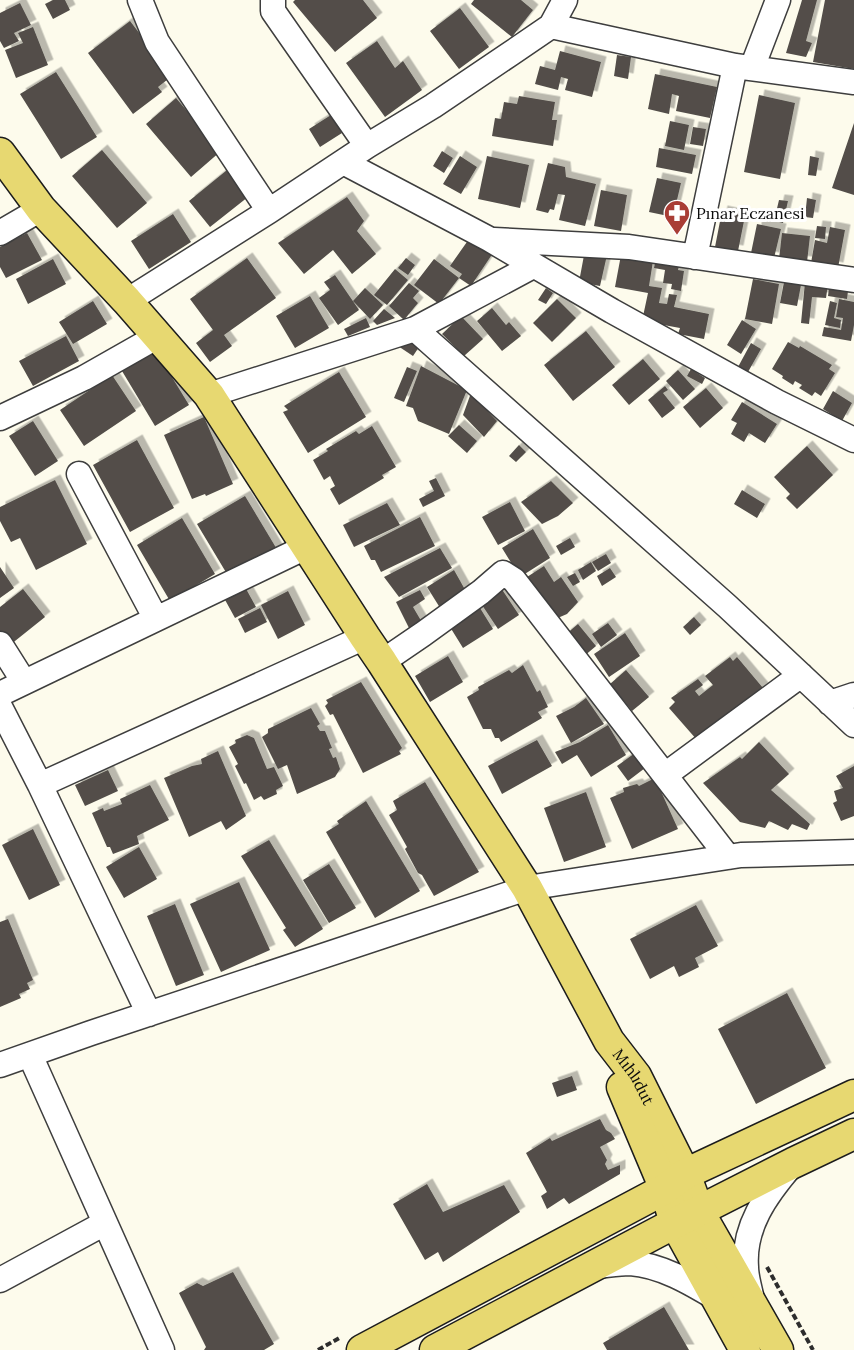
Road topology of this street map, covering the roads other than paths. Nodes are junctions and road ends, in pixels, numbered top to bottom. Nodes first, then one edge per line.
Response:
1 (140, 0) edge
2 (273, 0) edge
3 (566, 0) edge
4 (778, 0) edge
5 (551, 26) junction
6 (744, 67) junction
7 (854, 82) edge
8 (367, 146) junction
9 (0, 153) edge
10 (343, 162) junction
11 (41, 209) junction
12 (269, 211) junction
13 (0, 233) edge
14 (489, 239) junction
15 (695, 257) junction
16 (533, 266) junction
17 (854, 280) edge
18 (127, 302) junction
19 (415, 329) junction
20 (158, 336) junction
21 (209, 395) junction
22 (0, 418) edge
23 (854, 440) edge
24 (79, 474) dead end
25 (306, 547) junction
26 (156, 619) junction
27 (365, 637) junction
28 (0, 644) edge
29 (382, 662) junction
30 (801, 675) junction
31 (24, 682) junction
32 (0, 693) edge
33 (854, 695) edge
34 (830, 703) junction
35 (0, 707) edge
36 (854, 725) edge
37 (665, 775) junction
38 (40, 785) junction
39 (854, 852) edge
40 (728, 857) junction
41 (527, 888) junction
42 (149, 1014) junction
43 (30, 1055) junction
44 (0, 1065) edge
45 (854, 1095) edge
46 (854, 1134) edge
47 (793, 1163) junction
48 (675, 1182) junction
49 (687, 1217) junction
50 (105, 1222) junction
51 (592, 1267) junction
52 (0, 1280) edge
53 (716, 1298) junction
54 (753, 1306) junction
55 (446, 1347) edge
56 (162, 1350) edge
57 (362, 1350) edge
58 (745, 1350) edge
59 (778, 1350) edge

1 - 12 street
2 - 8 street
3 - 5 street
4 - 6 street
5 - 6 street
5 - 8 street
6 - 7 street
6 - 15 street
8 - 10 street
9 - 11 main road, Mıhlıdut
10 - 12 street
10 - 14 street
11 - 13 street
11 - 18 main road, Mıhlıdut
12 - 18 street
14 - 15 street
14 - 16 street
15 - 17 street
16 - 19 street
16 - 23 street
18 - 20 main road, Mıhlıdut
19 - 21 street
19 - 30 street
20 - 21 main road, Mıhlıdut
20 - 22 street
21 - 25 main road, Mıhlıdut
24 - 26 street
25 - 26 street
25 - 27 main road, Mıhlıdut
26 - 31 street
27 - 29 main road, Mıhlıdut
27 - 38 street
28 - 31 street
29 - 37 street
29 - 41 main road, Mıhlıdut
30 - 34 street
30 - 37 street
31 - 32 street
33 - 34 street
34 - 36 street
35 - 38 street
37 - 40 street
38 - 42 street
39 - 40 street
40 - 41 street
41 - 42 street
41 - 48 main road, Mıhlıdut
42 - 43 street
43 - 44 street
43 - 50 street
45 - 48 main road
46 - 47 main road
47 - 49 main road
47 - 54 street
48 - 49 main road, Mıhlıdut
48 - 57 main road
49 - 51 main road
49 - 53 main road, Mıhlıdut
49 - 54 main road, Mıhlıdut
50 - 52 street
50 - 56 street
51 - 53 street
51 - 55 main road
53 - 58 main road, Mıhlıdut
54 - 59 main road, Mıhlıdut

